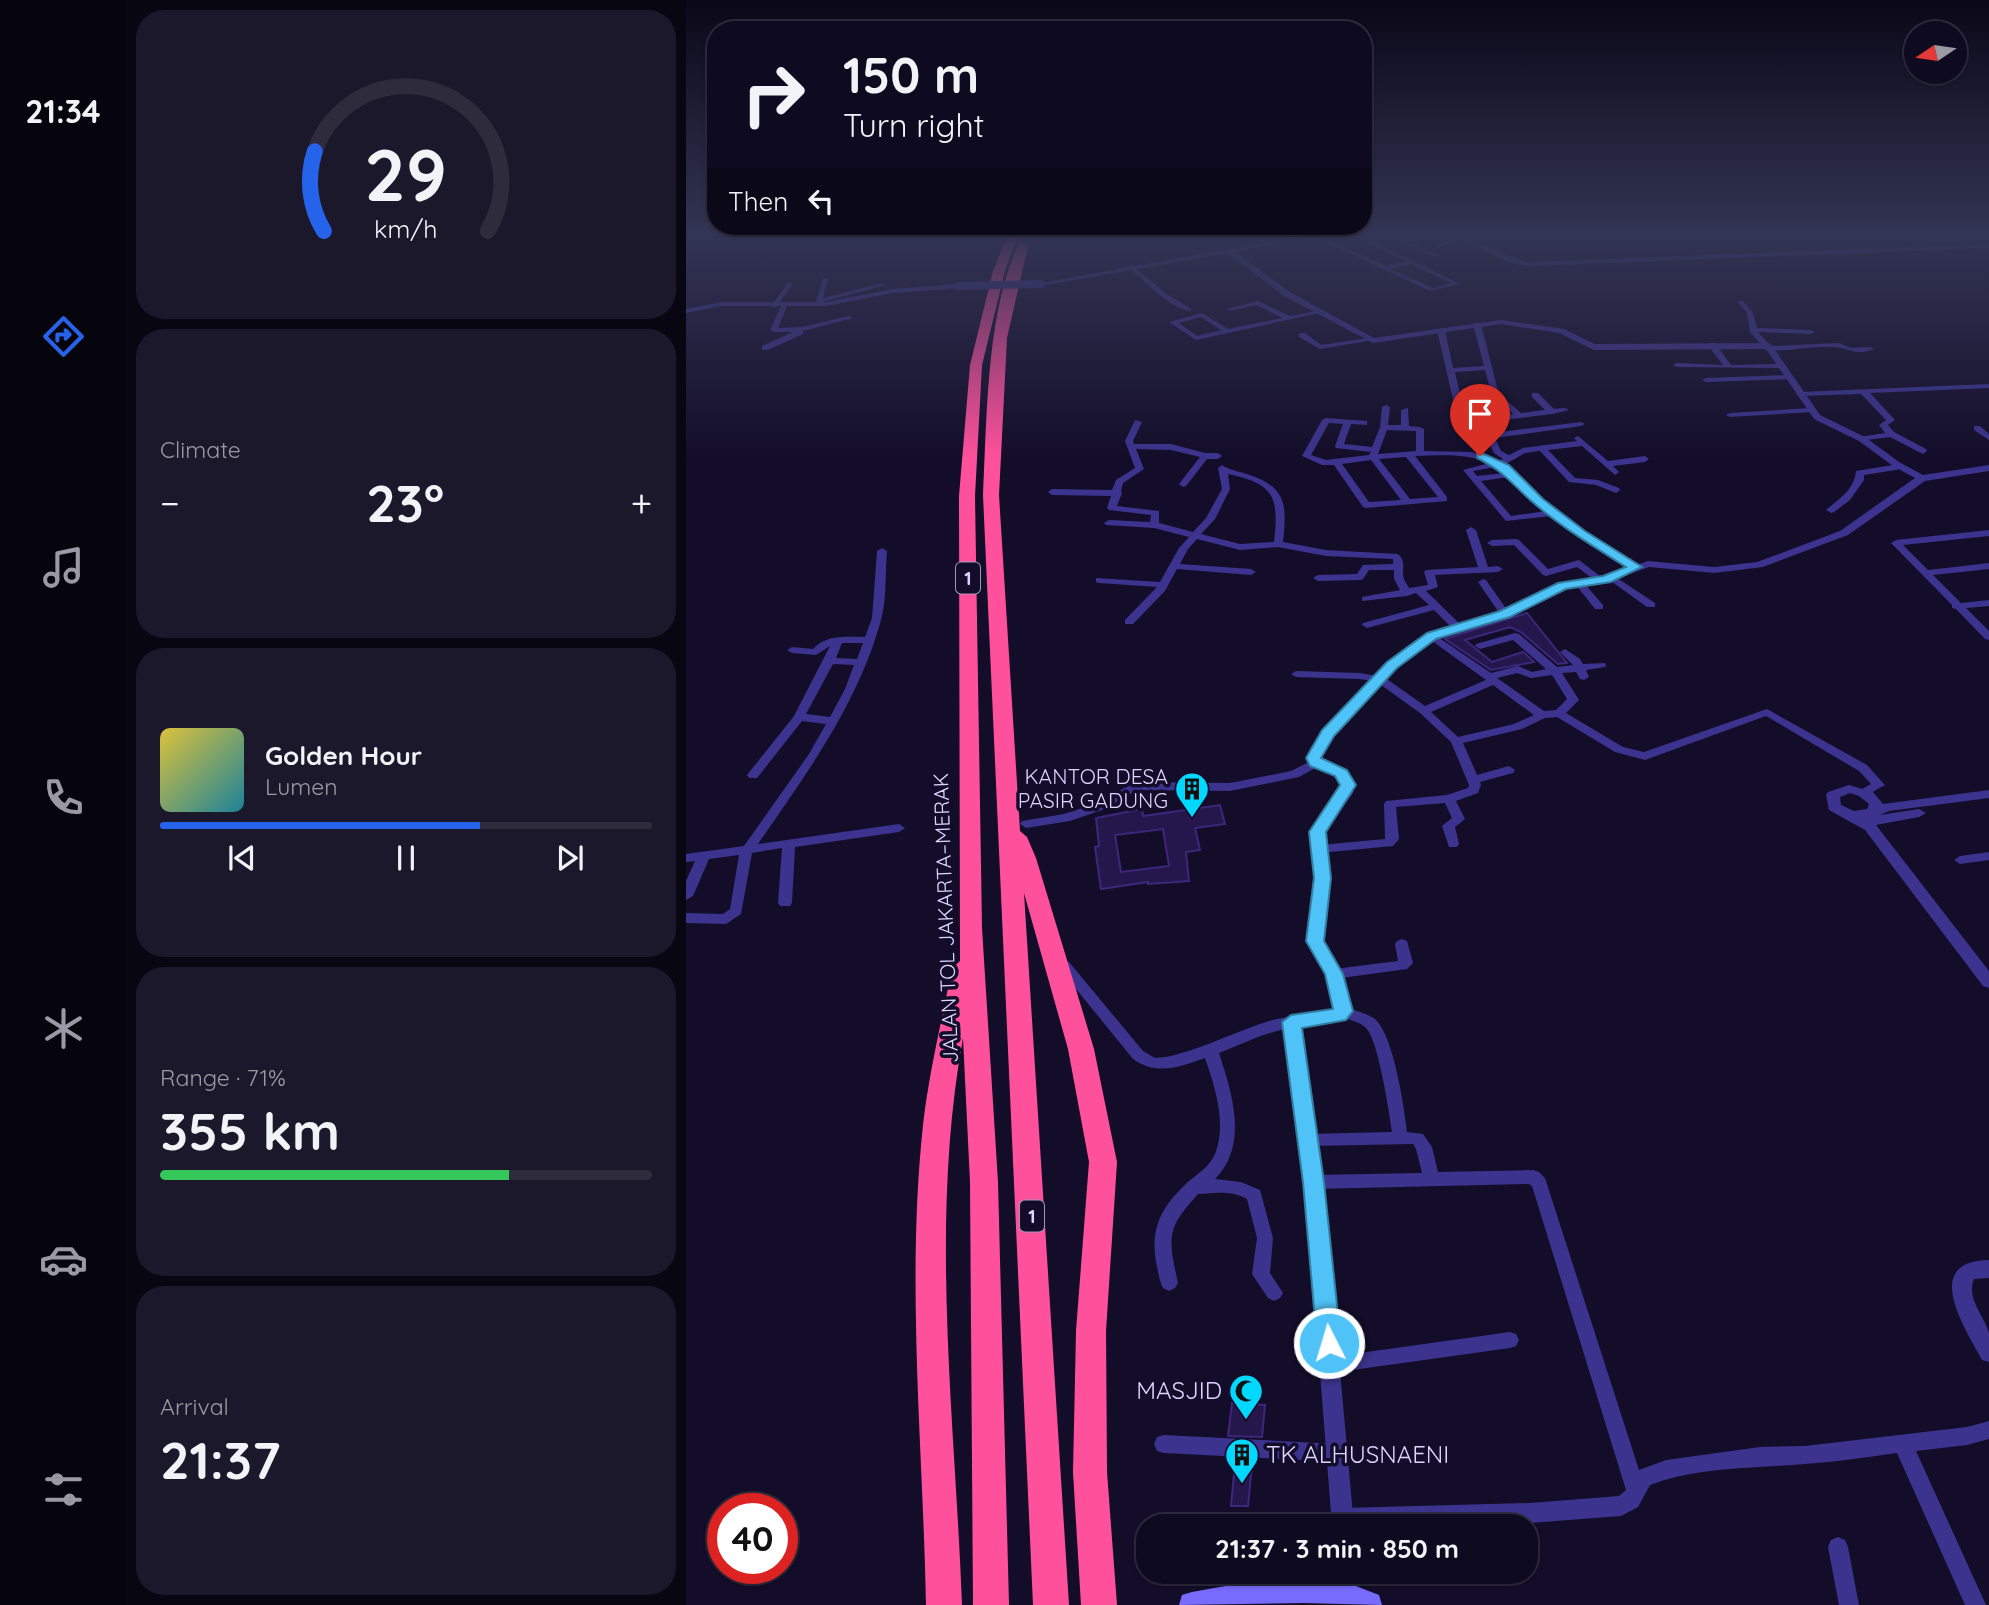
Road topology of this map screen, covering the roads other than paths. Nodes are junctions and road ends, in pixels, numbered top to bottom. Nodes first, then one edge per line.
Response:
1 (782, 309) edge
2 (990, 309) edge
3 (1007, 309) edge
4 (1230, 309) edge
5 (1270, 309) edge
6 (1315, 309) edge
7 (1747, 309) edge
8 (1321, 312) junction
9 (1239, 314) dead end
10 (849, 318) dead end
11 (1288, 318) junction
12 (1248, 319) dead end
13 (1257, 324) junction
14 (1477, 324) junction
15 (1441, 330) junction
16 (1753, 330) junction
17 (801, 331) junction
18 (1227, 331) junction
19 (1811, 332) dead end
20 (1302, 335) dead end
21 (1370, 340) junction
22 (1712, 345) junction
23 (1768, 347) junction
24 (765, 348) dead end
25 (1870, 349) dead end
26 (1676, 365) dead end
27 (1780, 366) junction
28 (1729, 367) junction
29 (1488, 368) junction
30 (1450, 370) junction
31 (1789, 377) junction
32 (1706, 380) dead end
33 (1989, 386) edge
34 (1863, 391) junction
35 (1800, 394) junction
36 (1535, 395) dead end
37 (1456, 397) junction
38 (1506, 402) dead end
39 (1386, 407) dead end
40 (1459, 408) dead end
41 (1405, 410) dead end
42 (1477, 410) dead end
43 (1565, 410) dead end
44 (1810, 410) junction
45 (1552, 412) junction
46 (1730, 415) dead end
47 (1520, 416) junction
48 (1482, 420) junction
49 (1138, 422) dead end
50 (1348, 422) junction
51 (1364, 423) dead end
52 (1581, 424) dead end
53 (1565, 426) junction
54 (1384, 427) junction
55 (1405, 428) junction
56 (1977, 428) dead end
57 (1891, 435) junction
58 (1490, 436) junction
59 (1989, 438) edge
60 (1862, 439) junction
61 (1584, 443) junction
62 (1130, 446) junction
63 (1542, 449) junction
64 (1923, 450) dead end
65 (1420, 451) dead end
66 (1374, 453) junction
67 (1409, 455) junction
68 (1450, 455) junction
69 (1205, 456) junction
70 (1217, 456) dead end
71 (1645, 459) dead end
72 (1504, 461) junction
73 (1336, 462) junction
74 (1606, 464) junction
75 (1899, 467) junction
76 (1989, 468) edge
77 (1467, 470) junction
78 (1615, 472) dead end
79 (1512, 474) junction
80 (1922, 478) junction
81 (1475, 479) junction
82 (1183, 484) dead end
83 (1616, 490) dead end
84 (1052, 492) dead end
85 (1118, 493) junction
86 (1408, 503) junction
87 (1831, 510) dead end
88 (1553, 513) junction
89 (1110, 523) dead end
90 (1154, 525) junction
91 (1471, 530) dead end
92 (1989, 533) edge
93 (1194, 537) junction
94 (1492, 543) dead end
95 (1278, 544) junction
96 (882, 551) dead end
97 (1173, 566) junction
98 (1989, 566) edge
99 (1400, 567) junction
100 (1635, 567) junction
101 (1484, 569) junction
102 (1497, 569) dead end
103 (1251, 572) dead end
104 (1924, 573) junction
105 (1318, 578) dead end
106 (1605, 579) junction
107 (1099, 580) dead end
108 (1483, 582) dead end
109 (1579, 583) junction
110 (1163, 585) junction
111 (1420, 591) junction
112 (1407, 593) junction
113 (1366, 599) dead end
114 (1989, 603) edge
115 (1651, 605) dead end
116 (1956, 606) junction
117 (1435, 607) junction
118 (1599, 607) dead end
119 (1505, 614) junction
120 (1129, 622) dead end
121 (1367, 625) dead end
122 (1457, 627) junction
123 (1432, 636) junction
124 (1989, 637) edge
125 (838, 640) junction
126 (869, 640) junction
127 (1480, 646) dead end
128 (792, 650) dead end
129 (1564, 652) dead end
130 (829, 661) junction
131 (860, 662) junction
132 (1601, 665) dead end
133 (1555, 671) junction
134 (1581, 672) junction
135 (1296, 674) dead end
136 (1380, 679) junction
137 (1491, 679) junction
138 (1424, 711) junction
139 (1559, 713) junction
140 (1542, 715) junction
141 (799, 717) junction
142 (832, 721) junction
143 (1456, 741) junction
144 (1315, 763) junction
145 (1509, 770) dead end
146 (753, 775) dead end
147 (1473, 780) junction
148 (1863, 792) junction
149 (1989, 794) edge
150 (1448, 799) junction
151 (1989, 804) edge
152 (1870, 818) junction
153 (1018, 825) junction
154 (899, 828) dead end
155 (1453, 844) dead end
156 (789, 845) junction
157 (1320, 849) junction
158 (746, 852) junction
159 (686, 858) edge
160 (703, 858) junction
161 (1988, 858) edge
162 (1960, 860) dead end
163 (686, 896) edge
164 (785, 903) dead end
165 (686, 918) edge
166 (970, 928) junction
167 (1402, 944) dead end
168 (1052, 951) junction
169 (1334, 974) junction
170 (1989, 982) edge
171 (1342, 1012) junction
172 (1289, 1023) junction
173 (1210, 1051) junction
174 (1400, 1136) junction
175 (1308, 1140) junction
176 (1431, 1178) junction
177 (1314, 1182) junction
178 (1194, 1187) junction
179 (1989, 1269) edge
180 (1169, 1283) dead end
181 (1274, 1293) dead end
182 (1510, 1340) dead end
183 (1989, 1353) edge
184 (1331, 1365) junction
185 (1989, 1430) edge
186 (1902, 1443) junction
187 (1164, 1444) dead end
188 (1338, 1453) junction
189 (1635, 1489) junction
190 (1342, 1514) edge
191 (1484, 1514) edge
192 (1838, 1547) dead end
193 (1353, 1590) edge
194 (944, 1605) edge
195 (991, 1605) edge
196 (1051, 1605) edge
197 (1100, 1605) edge
198 (1192, 1605) edge
199 (1849, 1605) edge
200 (1976, 1605) edge

1 - 17 street
2 - 166 highway, JALAN TOL JAKARTA–MERAK / 1
3 - 153 highway, 1
4 - 9 street
5 - 11 street
6 - 8 street
7 - 16 street
8 - 11 street
8 - 21 street
10 - 17 street
11 - 13 street
12 - 13 street
13 - 18 street
14 - 15 street
14 - 22 street
14 - 29 street
15 - 21 street
15 - 30 street
16 - 19 street
16 - 23 street
17 - 24 street
18 - 18 street
20 - 21 street
22 - 23 street
22 - 28 street
23 - 25 street
23 - 27 street
26 - 28 street
27 - 28 street
27 - 31 street
29 - 30 street
29 - 37 street
30 - 37 street
31 - 32 street
31 - 35 street
33 - 34 street
34 - 35 street
34 - 57 street
35 - 44 street
36 - 45 street
37 - 40 street
38 - 47 street
39 - 54 street
41 - 55 street
42 - 48 street
43 - 45 street
44 - 46 street
44 - 60 street
45 - 47 street
47 - 48 street
48 - 58 street
49 - 62 street
50 - 51 street
50 - 66 street
50 - 73 street
52 - 53 street
53 - 58 street
53 - 61 street
54 - 55 street
54 - 66 street
55 - 65 street
56 - 59 street
57 - 60 street
57 - 64 street
58 - 72 street
60 - 75 street
61 - 63 street
61 - 74 street
62 - 69 street
62 - 85 street
63 - 72 street
63 - 83 street
66 - 67 street
66 - 73 street
66 - 86 street
67 - 68 street
67 - 86 street
68 - 72 street
68 - 77 street
69 - 70 street
69 - 82 street
71 - 74 street
72 - 77 street
72 - 79 street
73 - 86 street
74 - 78 street
75 - 80 street
75 - 87 street
76 - 80 street
77 - 81 street
79 - 81 street
79 - 88 street
80 - 100 street
81 - 88 street
84 - 85 street
85 - 90 street
88 - 100 street
89 - 90 street
90 - 93 street
91 - 101 street
92 - 104 street
93 - 95 street
93 - 95 street
93 - 97 street
94 - 106 street
95 - 99 street
96 - 126 street
97 - 103 street
97 - 110 street
98 - 104 street
99 - 105 street
99 - 112 street
100 - 106 street
101 - 102 street
101 - 111 street
104 - 116 street
106 - 109 street
106 - 115 street
107 - 110 street
108 - 119 street
109 - 118 street
109 - 119 street
110 - 120 street
111 - 112 street
111 - 117 street
112 - 113 street
114 - 116 street
116 - 124 street
117 - 121 street
117 - 122 street
119 - 122 street
122 - 123 street
123 - 136 street
123 - 137 street
125 - 126 street
125 - 128 street
125 - 130 street
126 - 131 street
127 - 133 street
129 - 134 street
130 - 131 street
130 - 141 street
131 - 142 street
132 - 134 street
133 - 134 street
133 - 137 street
133 - 139 street
135 - 136 street
136 - 138 street
136 - 144 street
137 - 138 street
137 - 140 street
138 - 143 street
139 - 140 street
139 - 148 street
140 - 143 street
141 - 142 street
141 - 146 street
142 - 158 street
143 - 147 street
144 - 153 street
144 - 157 street
145 - 147 street
147 - 150 street
148 - 152 street
148 - 152 street
149 - 152 street
150 - 155 street
150 - 157 street
151 - 152 street
152 - 170 street
153 - 168 highway
153 - 196 highway, 1
154 - 156 street
156 - 158 street
156 - 164 street
157 - 169 street
158 - 160 street
158 - 165 street
159 - 160 street
160 - 163 street
161 - 162 street
166 - 194 highway
166 - 195 highway, JALAN TOL JAKARTA–MERAK / 1
167 - 169 street
168 - 173 street
168 - 197 highway
169 - 171 street
171 - 172 street
171 - 174 street
172 - 173 street
172 - 175 street
173 - 178 street
174 - 175 street
174 - 176 street
175 - 177 street
176 - 177 street
176 - 189 street
177 - 184 street
178 - 180 street
178 - 181 street
179 - 183 street
182 - 184 street
184 - 188 street
185 - 186 street
186 - 189 street
186 - 200 street
187 - 188 street
188 - 190 street
189 - 191 street
192 - 199 street
193 - 198 main road

